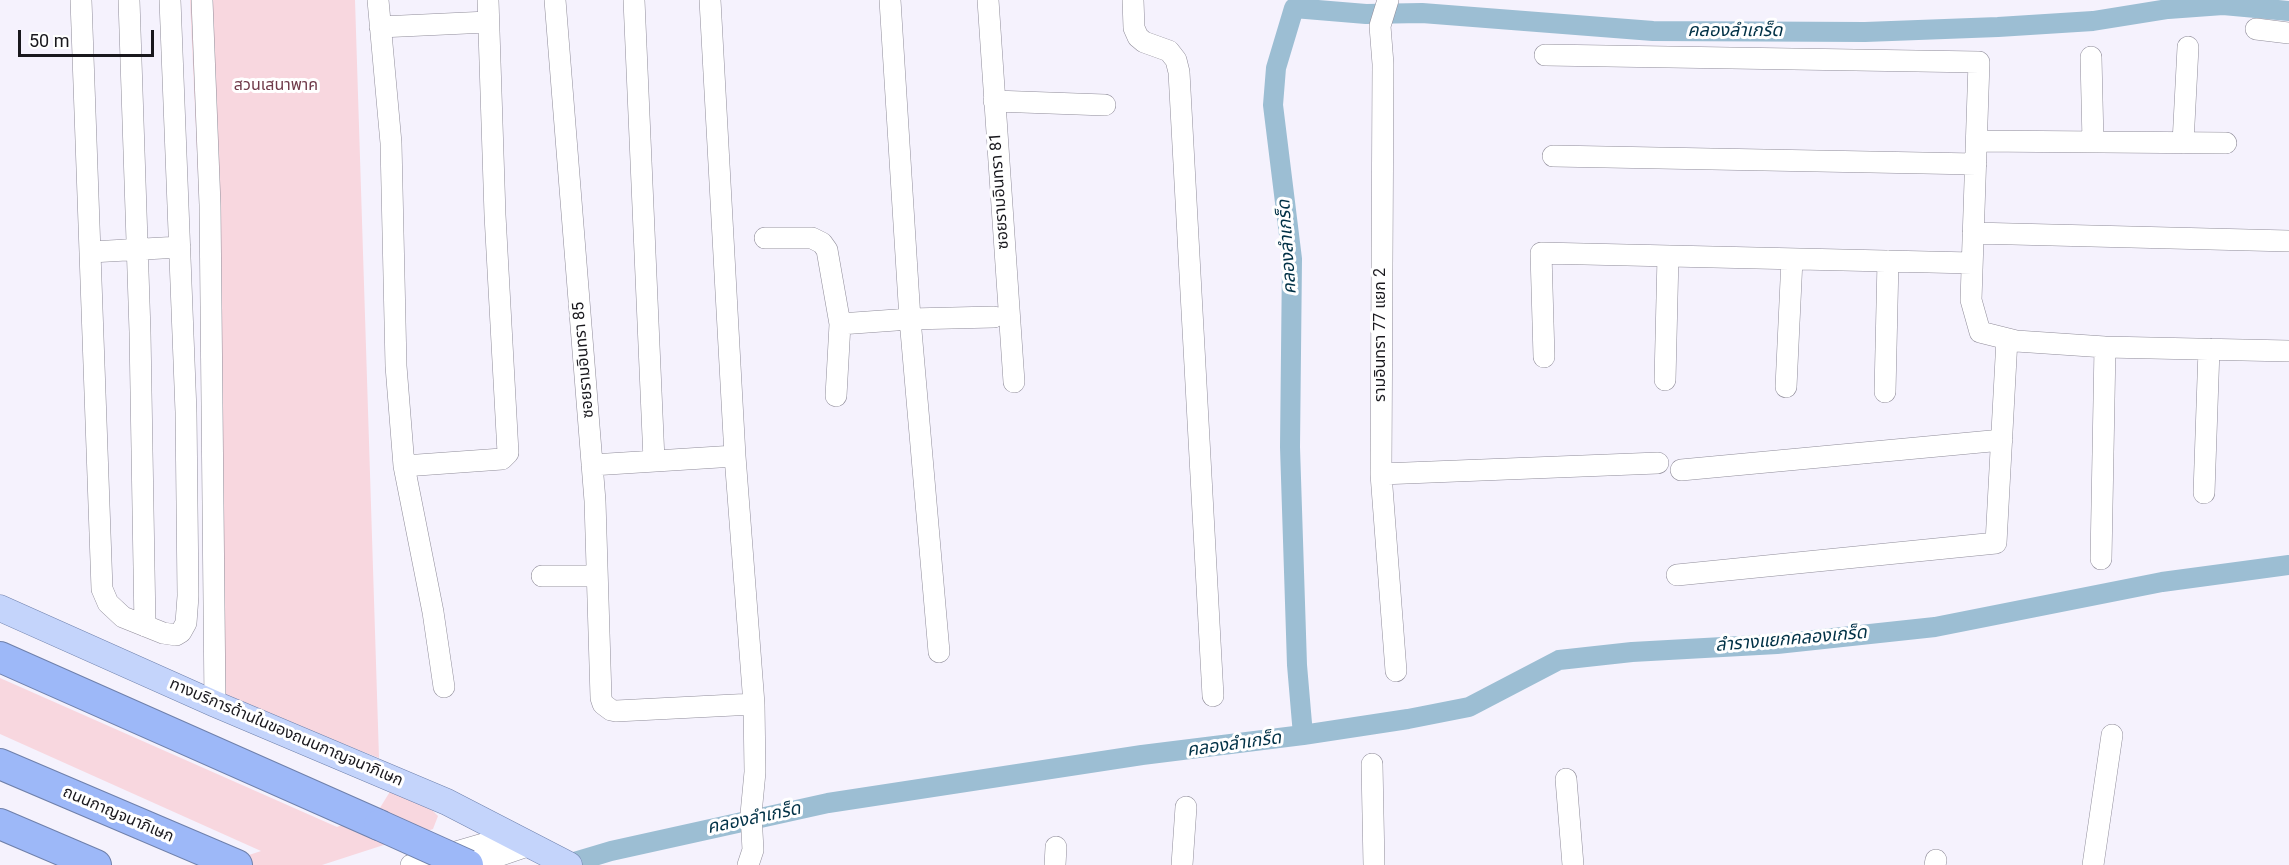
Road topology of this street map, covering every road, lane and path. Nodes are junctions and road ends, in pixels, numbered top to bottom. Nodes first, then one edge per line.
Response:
1 (81, 0) edge
2 (129, 0) edge
3 (170, 0) edge
4 (202, 0) edge
5 (378, 0) edge
6 (488, 0) edge
7 (555, 0) edge
8 (634, 0) edge
9 (710, 0) edge
10 (890, 0) edge
11 (988, 0) edge
12 (1133, 0) edge
13 (1388, 0) edge
14 (488, 22) junction
15 (380, 27) junction
16 (2256, 29) dead end
17 (2289, 33) edge
18 (2188, 47) dead end
19 (1545, 55) dead end
20 (2091, 57) dead end
21 (994, 101) junction
22 (1105, 105) dead end
23 (1977, 141) junction
24 (2093, 142) junction
25 (2183, 143) junction
26 (2226, 143) dead end
27 (1553, 156) dead end
28 (1976, 164) junction
29 (1973, 233) junction
30 (765, 238) dead end
31 (2289, 240) edge
32 (180, 247) junction
33 (138, 249) junction
34 (90, 252) junction
35 (1668, 256) junction
36 (1792, 259) junction
37 (1888, 261) junction
38 (1972, 263) junction
39 (994, 317) dead end
40 (910, 319) junction
41 (840, 324) junction
42 (2007, 339) junction
43 (2104, 347) junction
44 (2209, 349) junction
45 (2289, 351) edge
46 (1544, 357) dead end
47 (1665, 380) dead end
48 (1014, 382) dead end
49 (1786, 387) dead end
50 (1885, 392) dead end
51 (836, 396) dead end
52 (2002, 440) junction
53 (735, 456) junction
54 (654, 460) junction
55 (1658, 463) dead end
56 (592, 465) junction
57 (404, 466) junction
58 (1681, 470) dead end
59 (1381, 474) junction
60 (2204, 493) dead end
61 (2101, 559) dead end
62 (1677, 575) dead end
63 (542, 576) dead end
64 (597, 576) junction
65 (0, 608) edge
66 (145, 626) junction
67 (939, 652) dead end
68 (0, 657) edge
69 (1396, 671) dead end
70 (444, 687) dead end
71 (1213, 696) dead end
72 (215, 704) junction
73 (754, 704) junction
74 (2112, 735) dead end
75 (0, 764) edge
76 (1372, 764) dead end
77 (1566, 778) dead end
78 (1186, 807) dead end
79 (0, 824) edge
80 (522, 840) junction
81 (751, 858) edge
82 (564, 862) edge
83 (96, 865) edge
84 (237, 865) edge
85 (411, 865) edge
86 (470, 865) edge
87 (1182, 865) edge
88 (1374, 865) edge
89 (1573, 865) edge
90 (2093, 865) edge

1 - 34 street
2 - 33 street
3 - 32 street
4 - 72 street
5 - 15 street
6 - 14 street
7 - 56 street, ซอยรามอินทรา 85
8 - 54 street
9 - 53 street
10 - 40 street
11 - 21 street, ซอยรามอินทรา 81
12 - 71 street
13 - 59 street, รามอินทรา 77 แยก 2
14 - 15 street
14 - 57 street
15 - 57 street
16 - 17 street
18 - 25 street
19 - 23 street
20 - 24 street
21 - 22 street
21 - 48 street, ซอยรามอินทรา 81
23 - 24 street
23 - 28 street
24 - 25 street
25 - 26 street
27 - 28 street
28 - 29 street
29 - 31 street
29 - 38 street
30 - 41 street
32 - 33 street
32 - 66 street
33 - 34 street
33 - 66 street
34 - 66 street
35 - 36 street
35 - 46 street
35 - 47 street
36 - 37 street
36 - 49 street
37 - 38 street
37 - 50 street
38 - 42 street
39 - 40 street
40 - 41 street
40 - 67 street
41 - 51 street
42 - 43 street
42 - 52 street
43 - 44 street
43 - 61 street
44 - 45 street
44 - 60 street
52 - 58 street
52 - 62 street
53 - 54 street
53 - 73 street
54 - 56 street
55 - 59 street
56 - 64 street, ซอยรามอินทรา 85
57 - 70 street
59 - 69 street, รามอินทรา 77 แยก 2
63 - 64 street
64 - 73 street, ซอยรามอินทรา 85
65 - 72 main road, ทางบริการด้านในของถนนกาญจนาภิเษก
68 - 86 highway, bridge
72 - 80 main road, ทางบริการด้านในของถนนกาญจนาภิเษก
73 - 81 street
74 - 90 street
75 - 84 highway, ถนนกาญจนาภิเษก
76 - 88 street
77 - 89 street
78 - 87 street
79 - 83 highway
80 - 82 main road, ทางบริการด้านในของถนนกาญจนาภิเษก
80 - 85 street
80 - 86 street

